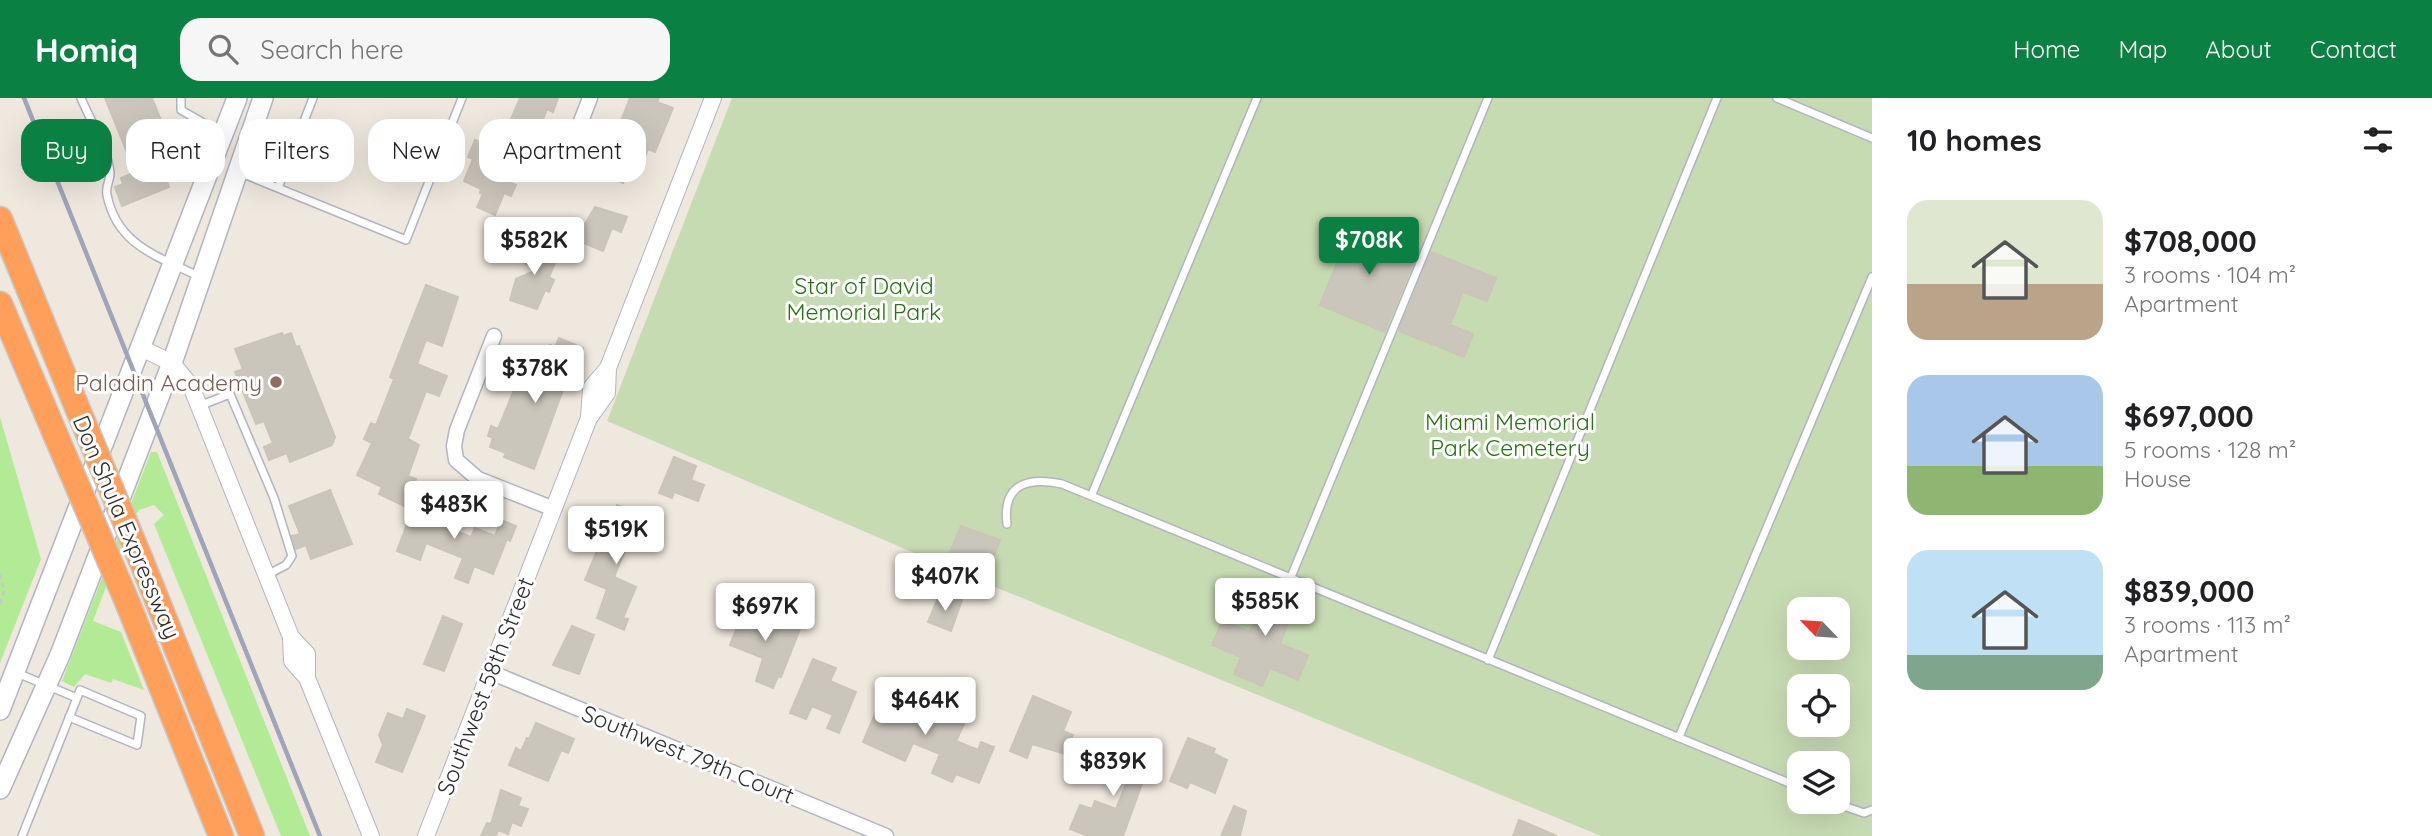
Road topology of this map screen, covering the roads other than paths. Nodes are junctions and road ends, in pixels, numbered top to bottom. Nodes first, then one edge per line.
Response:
1 (81, 98) edge
2 (181, 98) edge
3 (237, 98) edge
4 (263, 98) edge
5 (313, 98) edge
6 (462, 98) edge
7 (590, 98) edge
8 (713, 98) edge
9 (1257, 98) edge
10 (1488, 98) edge
11 (1717, 98) edge
12 (1777, 98) edge
13 (193, 119) edge
14 (582, 119) edge
15 (225, 129) edge
16 (1872, 138) edge
17 (237, 171) junction
18 (205, 182) edge
19 (278, 188) junction
20 (0, 219) edge
21 (174, 264) junction
22 (1872, 277) edge
23 (202, 278) junction
24 (0, 304) edge
25 (495, 337) dead end
26 (141, 348) junction
27 (172, 363) junction
28 (199, 406) junction
29 (1092, 494) junction
30 (554, 509) junction
31 (1007, 524) dead end
32 (266, 576) junction
33 (1291, 577) junction
34 (1488, 660) junction
35 (14, 672) junction
36 (490, 672) junction
37 (47, 685) junction
38 (77, 698) junction
39 (0, 710) edge
40 (69, 717) junction
41 (1679, 737) junction
42 (1787, 783) edge
43 (0, 789) edge
44 (1850, 808) edge
45 (1872, 810) edge
46 (22, 836) edge
47 (221, 836) edge
48 (252, 836) edge
49 (371, 836) edge
50 (426, 836) edge
51 (886, 836) edge

1 - 21 lane
2 - 13 lane
3 - 15 main road
4 - 17 main road
5 - 19 lane
6 - 19 lane
7 - 14 street
8 - 30 street, Southwest 58th Street
9 - 29 lane
10 - 33 lane
11 - 34 lane
12 - 16 lane
17 - 19 lane
17 - 23 main road
18 - 21 main road
20 - 48 highway, Don Shula Expressway, bridge
21 - 23 lane
21 - 26 main road
22 - 41 lane
23 - 27 main road
24 - 47 highway, Don Shula Expressway, bridge
25 - 30 street
26 - 27 street
26 - 35 main road
27 - 28 street
27 - 37 main road
28 - 32 street
28 - 32 lane
29 - 31 lane
29 - 33 lane
30 - 36 street, Southwest 58th Street
32 - 49 street
33 - 34 lane
34 - 41 lane
35 - 37 lane
35 - 39 main road
36 - 50 street, Southwest 58th Street
36 - 51 street, Southwest 79th Court
37 - 38 lane
37 - 43 main road
38 - 40 lane
38 - 40 lane
40 - 46 lane
41 - 42 lane
44 - 45 lane

